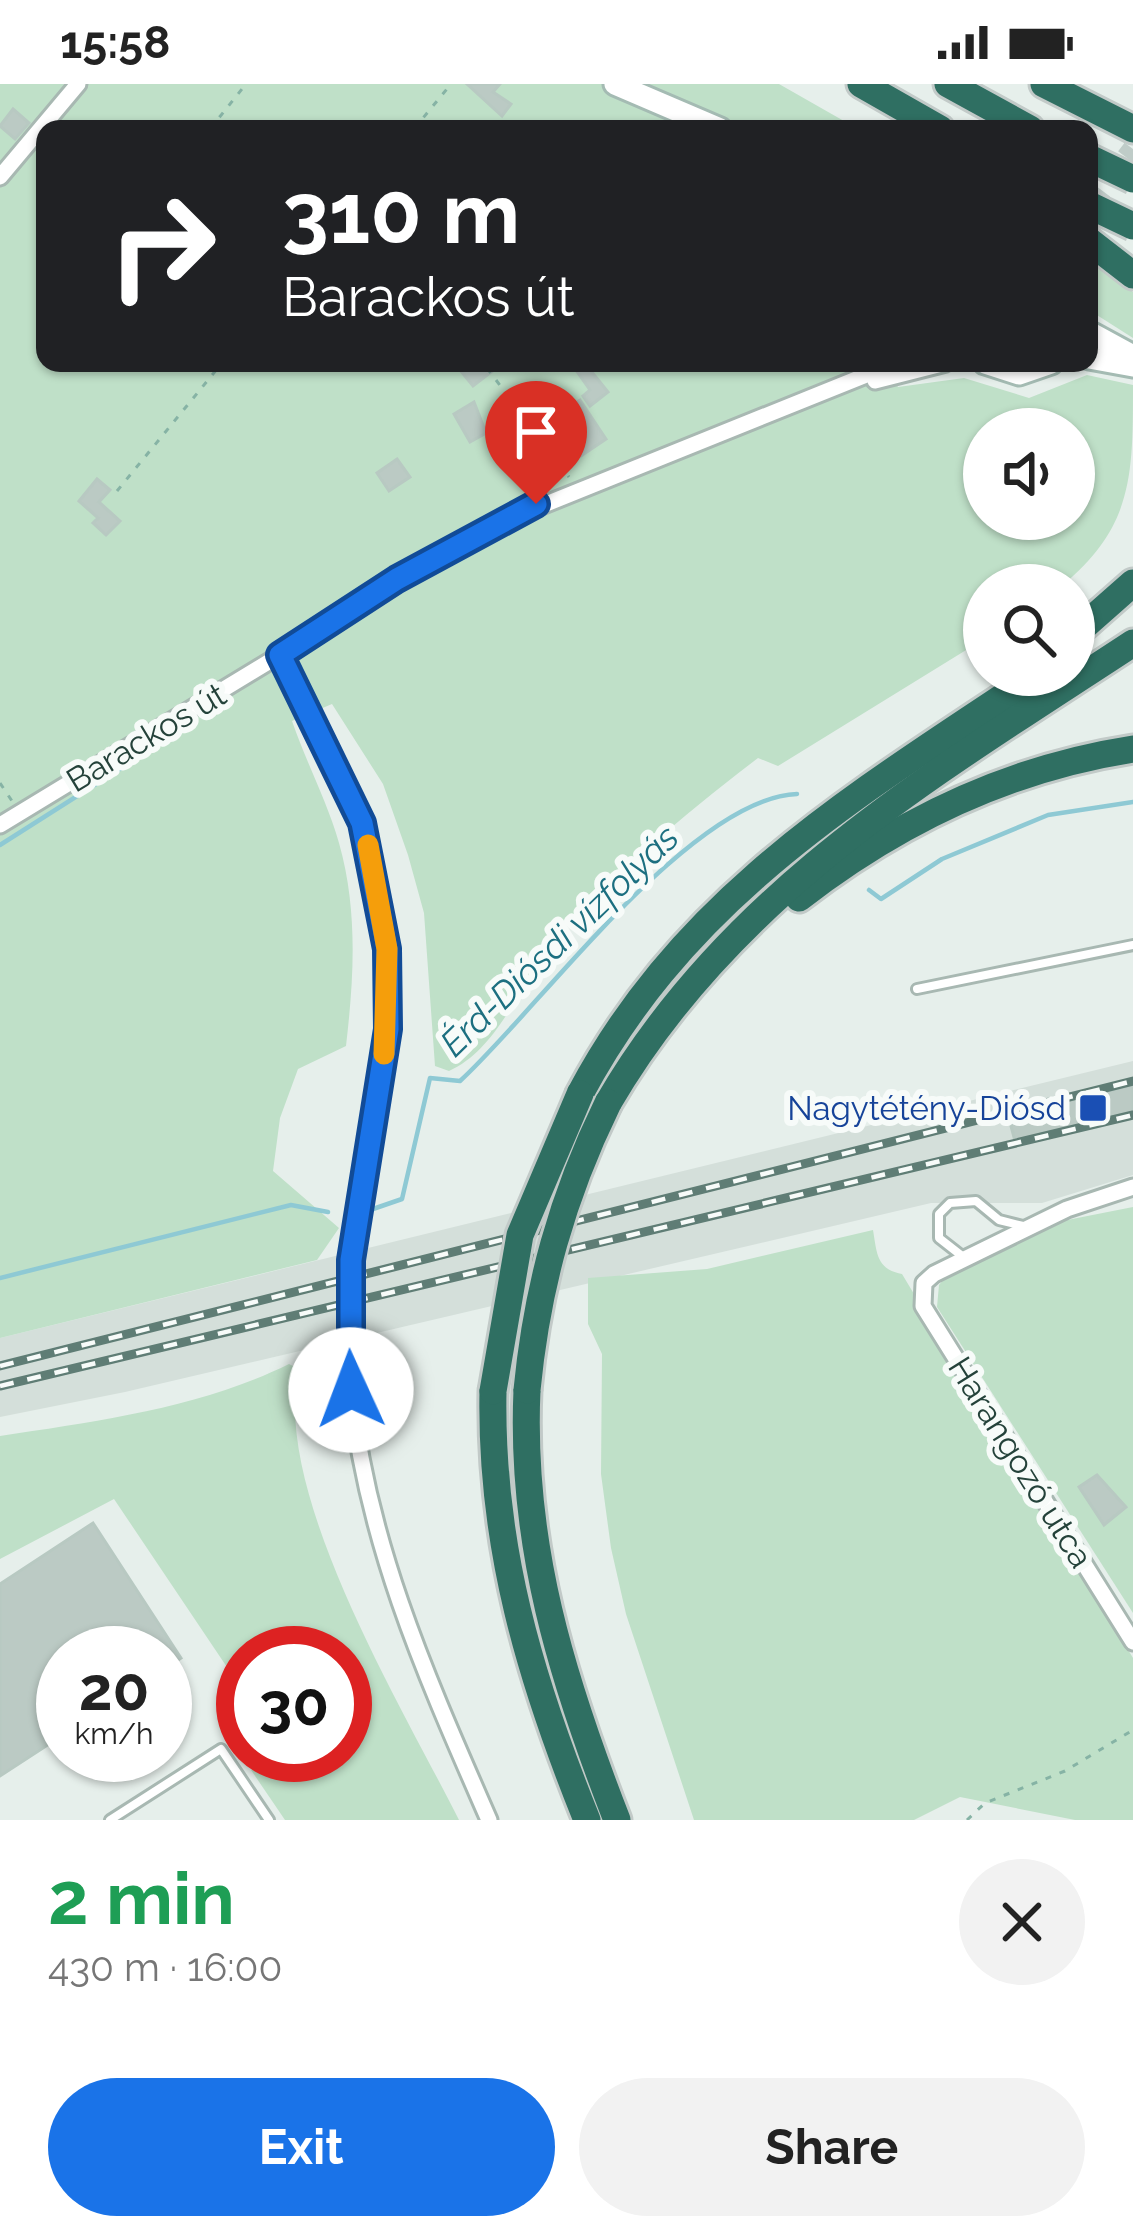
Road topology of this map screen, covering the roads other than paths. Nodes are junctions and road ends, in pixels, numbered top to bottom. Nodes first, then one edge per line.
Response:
1 (78, 84) edge
2 (615, 84) edge
3 (861, 84) edge
4 (948, 84) edge
5 (1044, 84) edge
6 (48, 120) edge
7 (699, 120) edge
8 (919, 120) edge
9 (1014, 120) edge
10 (1133, 129) edge
11 (36, 134) edge
12 (1098, 162) edge
13 (0, 177) edge
14 (1133, 179) edge
15 (1098, 209) edge
16 (1133, 226) edge
17 (1098, 248) edge
18 (1128, 270) edge
19 (1098, 337) edge
20 (1133, 356) edge
21 (1098, 360) edge
22 (1133, 366) edge
23 (875, 372) edge
24 (913, 372) edge
25 (809, 400) junction
26 (1133, 583) edge
27 (1133, 610) edge
28 (1095, 616) edge
29 (1095, 636) edge
30 (1133, 643) edge
31 (280, 655) junction
32 (1003, 696) edge
33 (1133, 749) edge
34 (0, 825) edge
35 (1133, 945) edge
36 (916, 989) dead end
37 (683, 990) junction
38 (1133, 1187) edge
39 (1030, 1226) junction
40 (971, 1256) junction
41 (1126, 1621) edge
42 (1133, 1642) edge
43 (110, 1820) edge
44 (269, 1820) edge
45 (489, 1820) edge
46 (587, 1820) edge
47 (617, 1820) edge

1 - 6 street
2 - 7 street
3 - 8 highway
4 - 9 highway
5 - 10 highway
11 - 13 street
12 - 14 highway, bridge
15 - 16 highway, bridge
17 - 18 highway
19 - 20 street
21 - 22 street
23 - 25 street, Barackos út
24 - 25 street, Barackos út
25 - 31 street, Barackos út
26 - 28 highway
27 - 29 highway
30 - 37 highway
31 - 34 street, Barackos út
31 - 45 street, bridge
32 - 46 highway, bridge
33 - 37 highway
35 - 36 lane
37 - 47 highway, bridge
38 - 39 street
39 - 40 street
39 - 40 lane
40 - 41 street, Harangozó utca
41 - 42 street, Harangozó utca
43 - 44 lane

